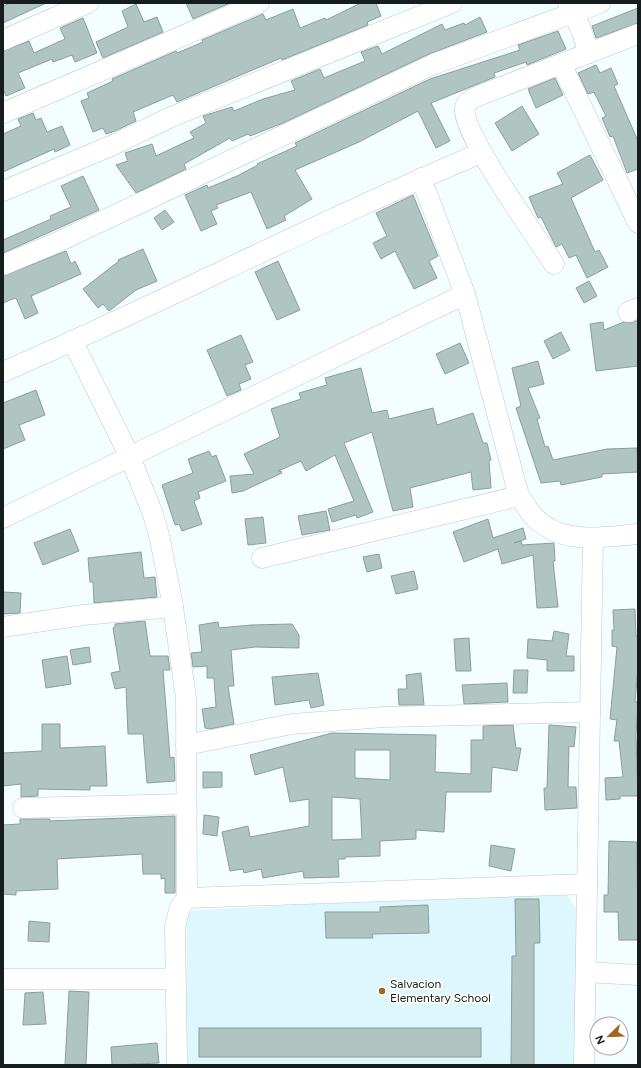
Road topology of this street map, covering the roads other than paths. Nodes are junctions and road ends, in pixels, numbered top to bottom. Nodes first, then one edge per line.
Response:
1 (88, 3) edge
2 (259, 3) edge
3 (452, 3) edge
4 (600, 3) edge
5 (571, 8) edge
6 (638, 34) edge
7 (3, 40) edge
8 (589, 53) junction
9 (561, 64) junction
10 (3, 113) edge
11 (481, 153) junction
12 (421, 178) junction
13 (3, 191) edge
14 (638, 223) edge
15 (554, 264) dead end
16 (3, 265) edge
17 (465, 294) junction
18 (73, 342) junction
19 (3, 372) edge
20 (130, 457) junction
21 (519, 496) junction
22 (3, 518) edge
23 (638, 534) edge
24 (593, 538) junction
25 (262, 558) dead end
26 (173, 607) junction
27 (3, 627) edge
28 (590, 712) junction
29 (186, 745) junction
30 (186, 804) junction
31 (23, 808) dead end
32 (588, 884) junction
33 (187, 898) junction
34 (586, 972) junction
35 (638, 975) edge
36 (3, 979) edge
37 (175, 979) junction
38 (177, 1065) edge
39 (584, 1065) edge

1 - 7 street
2 - 10 street
3 - 13 street
4 - 5 street
5 - 8 street
5 - 16 street
6 - 8 street
8 - 9 street
9 - 11 street
9 - 14 street
11 - 12 street
11 - 15 street
12 - 17 street
12 - 18 street
17 - 20 street
17 - 21 street
18 - 19 street
18 - 20 street
20 - 22 street
20 - 26 street
21 - 24 street
21 - 25 street
23 - 24 street
24 - 28 street
26 - 27 street
26 - 29 street
28 - 29 street
28 - 32 street
29 - 30 street
30 - 31 street
30 - 33 street
32 - 33 street
32 - 34 street
33 - 37 street
34 - 35 street
34 - 39 street
36 - 37 street
37 - 38 street

